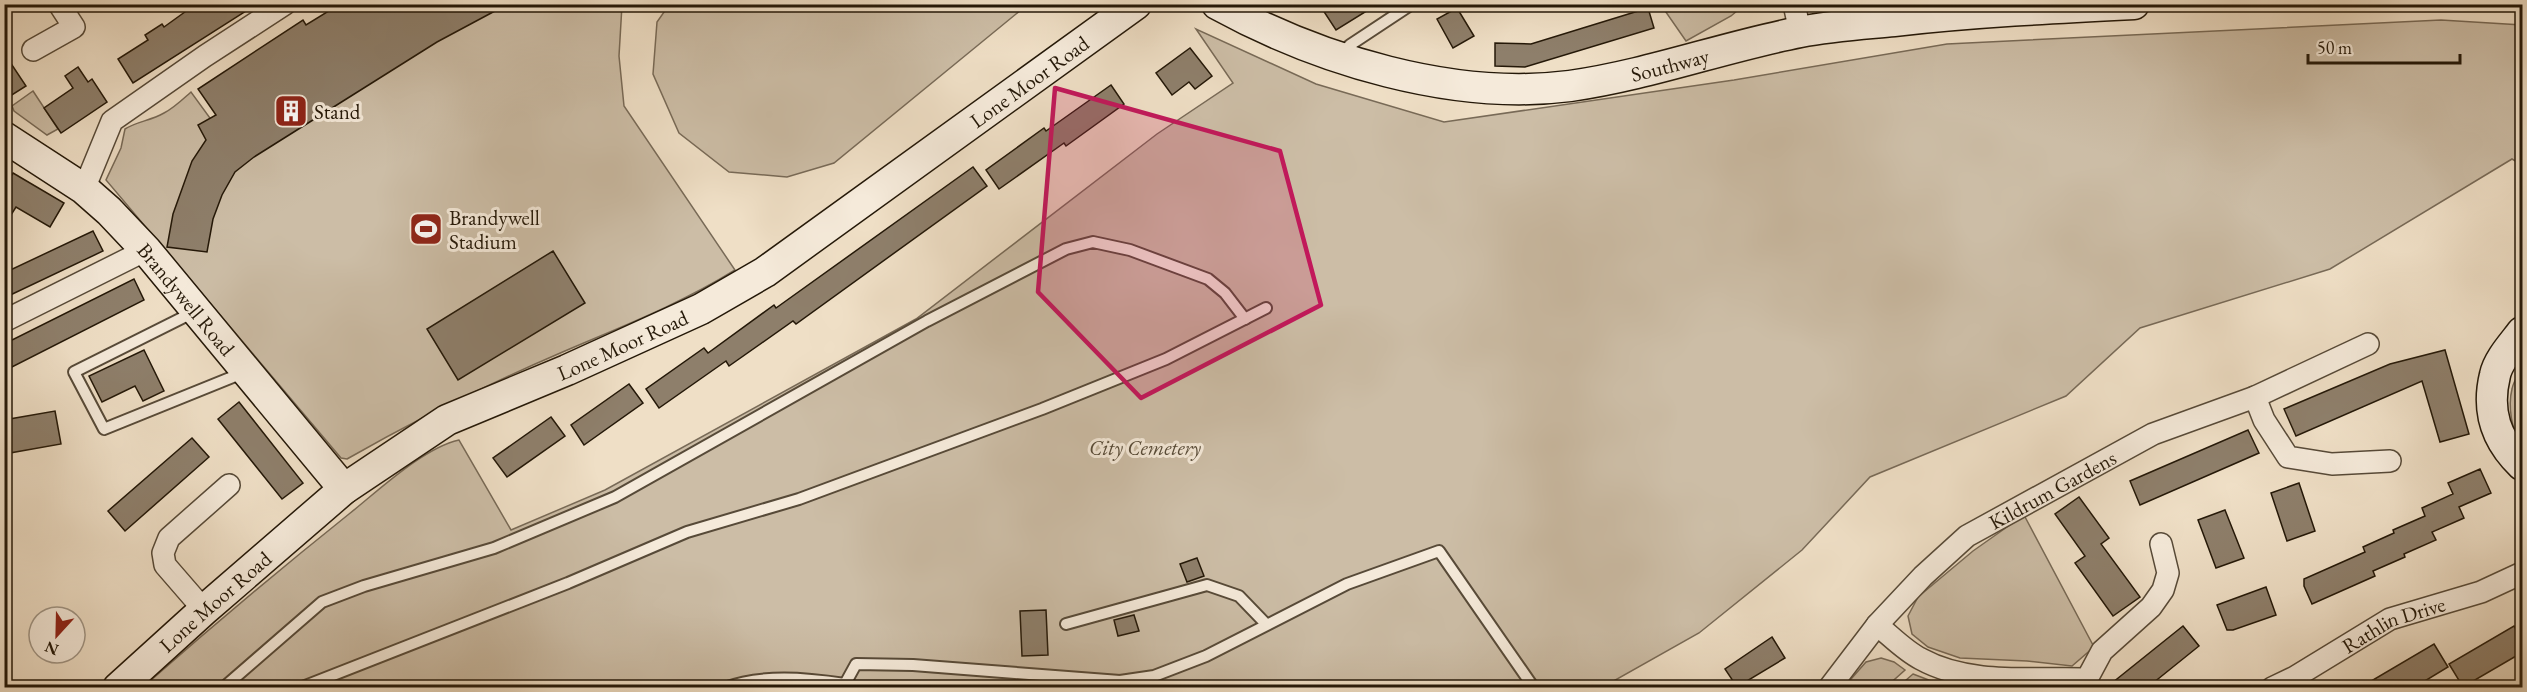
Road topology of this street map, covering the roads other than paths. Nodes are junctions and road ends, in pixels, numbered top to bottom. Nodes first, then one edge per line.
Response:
1 (59, 4) edge
2 (1136, 4) edge
3 (1217, 4) edge
4 (1412, 4) edge
5 (2134, 4) edge
6 (281, 6) edge
7 (1797, 18) edge
8 (33, 50) dead end
9 (1339, 56) junction
10 (4, 136) edge
11 (84, 189) junction
12 (146, 250) junction
13 (1266, 308) dead end
14 (197, 311) junction
15 (1245, 319) junction
16 (4, 321) edge
17 (2523, 332) edge
18 (2368, 344) dead end
19 (247, 371) junction
20 (2255, 397) junction
21 (2390, 461) dead end
22 (2523, 465) edge
23 (229, 485) dead end
24 (344, 489) junction
25 (2161, 544) dead end
26 (2523, 573) edge
27 (204, 610) junction
28 (1066, 624) dead end
29 (1266, 624) junction
30 (1877, 625) junction
31 (2298, 682) edge
32 (2091, 683) edge
33 (4, 684) edge
34 (844, 686) edge
35 (8, 687) edge
36 (118, 687) edge
37 (223, 687) edge
38 (300, 687) edge
39 (724, 687) edge
40 (1534, 687) edge
41 (1829, 687) edge
42 (2272, 687) edge

1 - 8 street
2 - 24 street, Lone Moor Road
3 - 9 street, Southway
4 - 9 lane
5 - 7 street, Southway
6 - 11 street
7 - 9 street, Southway
10 - 11 street, Brandywell Road
11 - 12 street, Brandywell Road
12 - 14 street, Brandywell Road
12 - 16 street
13 - 15 lane
14 - 19 street, Brandywell Road
14 - 19 lane
15 - 37 lane
15 - 38 lane
17 - 22 street
18 - 20 street, Kildrum Gardens
19 - 24 street, Brandywell Road
20 - 21 street
20 - 30 street, Kildrum Gardens
23 - 27 street
24 - 27 street, Lone Moor Road
25 - 32 street
26 - 31 street, Rathlin Drive
27 - 36 street, Lone Moor Road
28 - 29 lane
29 - 34 lane
29 - 40 lane
30 - 32 street
30 - 41 street, Kildrum Gardens
31 - 42 street, Rathlin Drive
33 - 35 lane
34 - 39 lane

